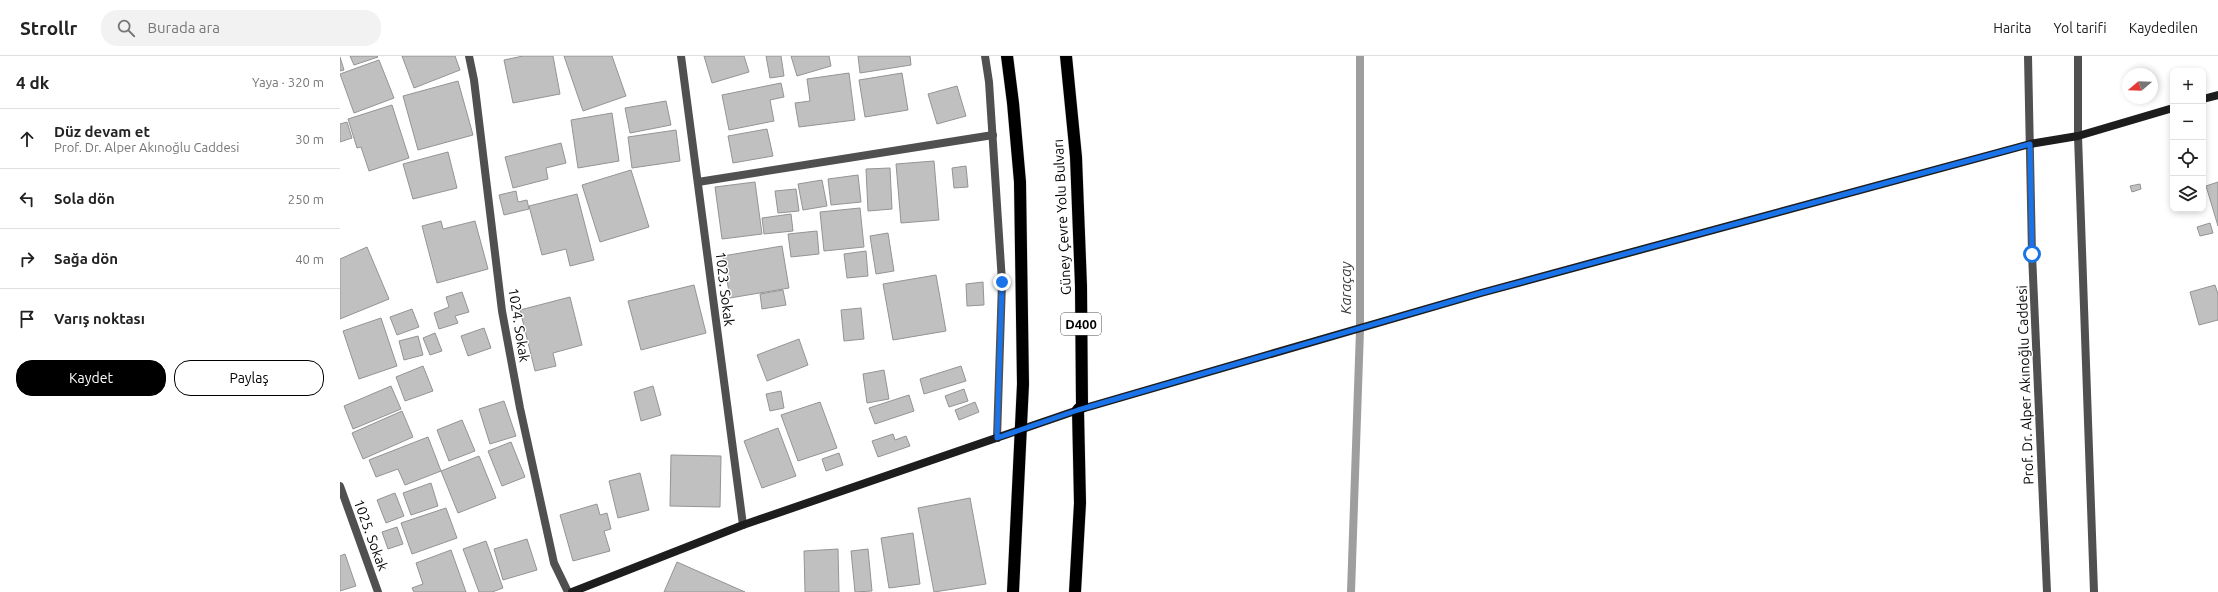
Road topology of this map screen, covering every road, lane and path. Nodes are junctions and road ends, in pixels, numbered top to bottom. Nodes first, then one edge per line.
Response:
1 (469, 56) edge
2 (681, 56) edge
3 (985, 56) edge
4 (1006, 56) edge
5 (1066, 56) edge
6 (2028, 56) edge
7 (2078, 56) edge
8 (2218, 95) edge
9 (2206, 98) edge
10 (2170, 109) edge
11 (993, 135) junction
12 (2078, 136) junction
13 (2030, 144) junction
14 (698, 182) junction
15 (1078, 410) junction
16 (1022, 428) junction
17 (997, 438) junction
18 (340, 486) edge
19 (743, 526) junction
20 (378, 592) edge
21 (568, 592) edge
22 (572, 592) edge
23 (1013, 592) edge
24 (1075, 592) edge
25 (2047, 592) edge
26 (2094, 592) edge

1 - 21 street, 1024. Sokak
2 - 14 street, 1023. Sokak
3 - 11 street
4 - 16 highway
5 - 15 highway, Güney Çevre Yolu Bulvarı / D400
6 - 13 street, Prof. Dr. Alper Akınoğlu Caddesi
7 - 12 street
8 - 9 street
10 - 12 street
11 - 14 street
11 - 17 street
12 - 13 street
12 - 26 street
13 - 15 street
13 - 25 street, Prof. Dr. Alper Akınoğlu Caddesi
14 - 19 street, 1023. Sokak
15 - 16 street
15 - 24 highway, Güney Çevre Yolu Bulvarı / D400
16 - 17 street
16 - 23 highway
17 - 19 street
18 - 20 street, 1025. Sokak
19 - 22 street

